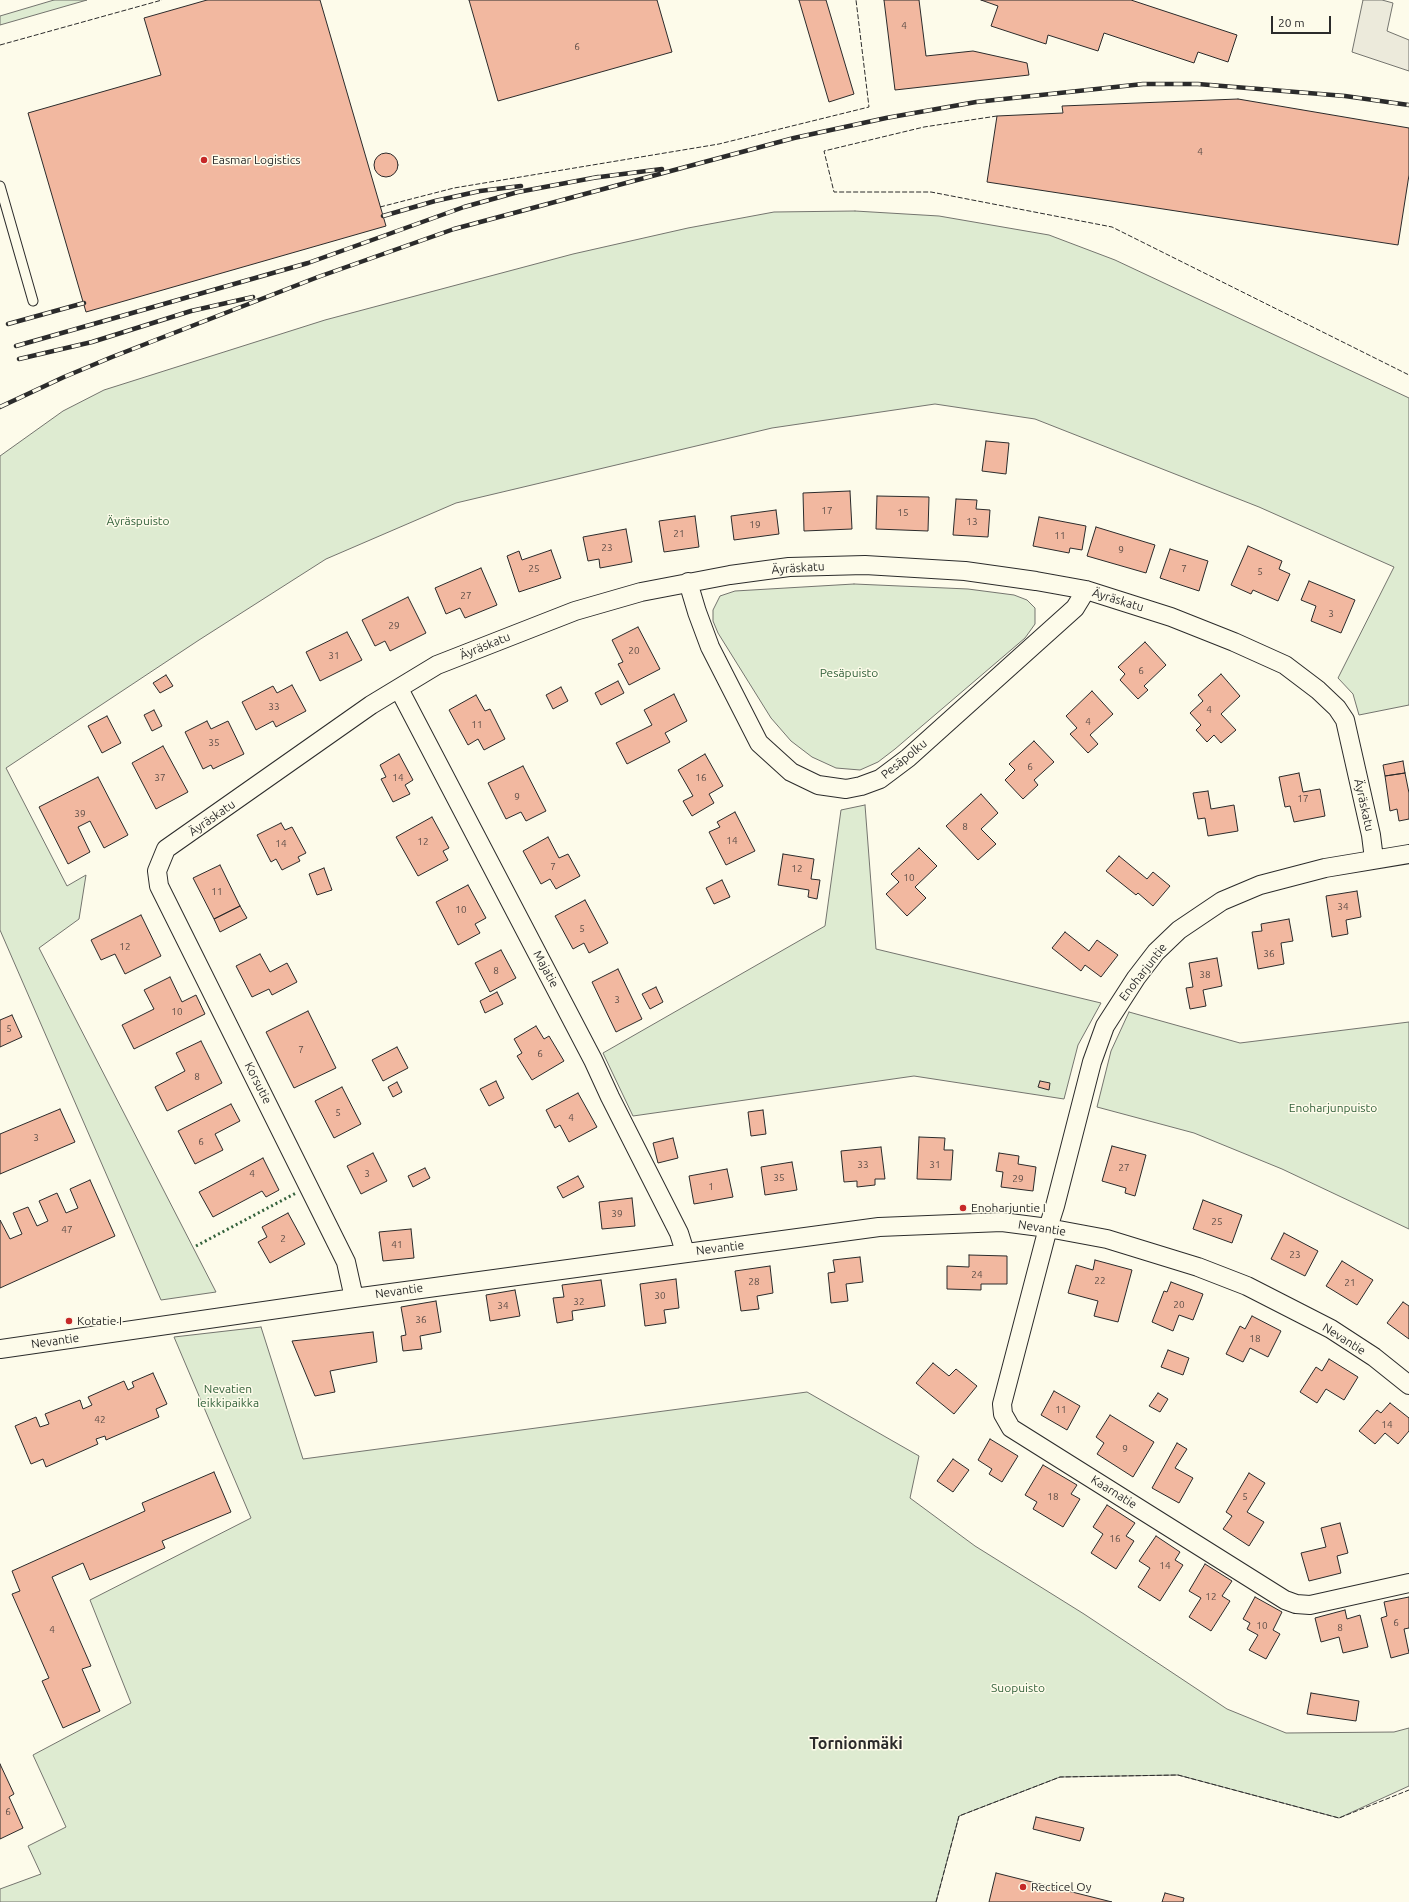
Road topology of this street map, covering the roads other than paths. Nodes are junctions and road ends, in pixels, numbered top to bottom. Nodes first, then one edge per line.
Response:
1 (0, 186) edge
2 (33, 301) dead end
3 (688, 582) junction
4 (1086, 590) junction
5 (399, 689) junction
6 (1409, 854) edge
7 (1374, 859) junction
8 (157, 871) joint
9 (1048, 1228) junction
10 (685, 1252) junction
11 (354, 1298) junction
12 (0, 1349) edge
13 (1409, 1384) edge
14 (1409, 1583) edge

1 - 2 lane
3 - 4 street, Äyräskatu
3 - 4 street, Pesäpolku
3 - 5 street, Äyräskatu
4 - 7 street, Äyräskatu
5 - 8 street, Äyräskatu
5 - 10 street, Majatie
6 - 7 street, Enoharjuntie
7 - 9 street, Enoharjuntie
8 - 11 street, Korsutie
9 - 10 street, Nevantie
9 - 13 street, Nevantie
9 - 14 street, Kaarnatie
10 - 11 street, Nevantie
11 - 12 street, Nevantie

